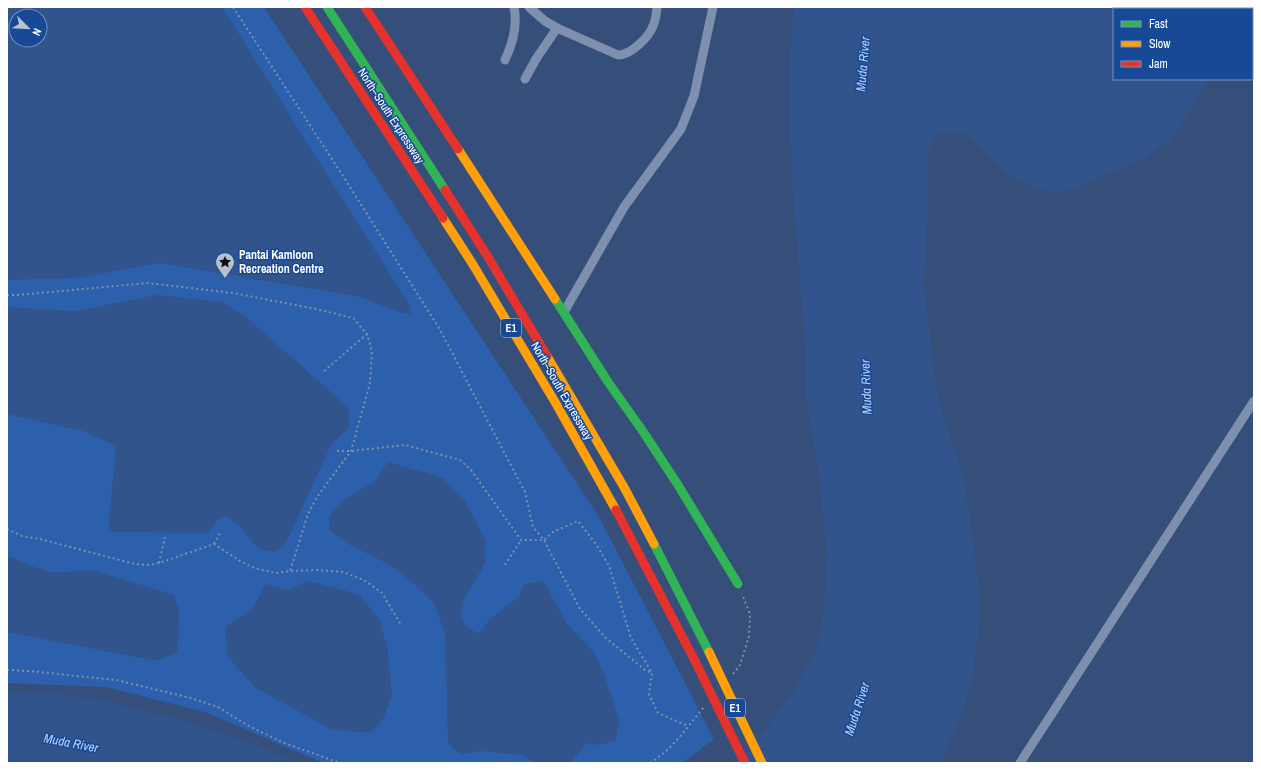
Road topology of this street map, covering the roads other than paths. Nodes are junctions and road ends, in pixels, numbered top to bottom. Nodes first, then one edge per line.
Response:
1 (305, 7) edge
2 (327, 7) edge
3 (365, 7) edge
4 (514, 7) edge
5 (529, 7) edge
6 (657, 7) edge
7 (713, 7) edge
8 (557, 28) junction
9 (505, 60) dead end
10 (525, 79) dead end
11 (564, 312) junction
12 (1254, 401) edge
13 (738, 584) dead end
14 (745, 763) edge
15 (762, 763) edge
16 (1020, 763) edge

1 - 14 main road, North–South Expressway / E1, bridge
2 - 15 main road, North–South Expressway / E1, bridge
3 - 11 main road
4 - 9 street
5 - 8 street
6 - 8 street
7 - 11 street
8 - 10 street
11 - 13 main road
12 - 16 street

